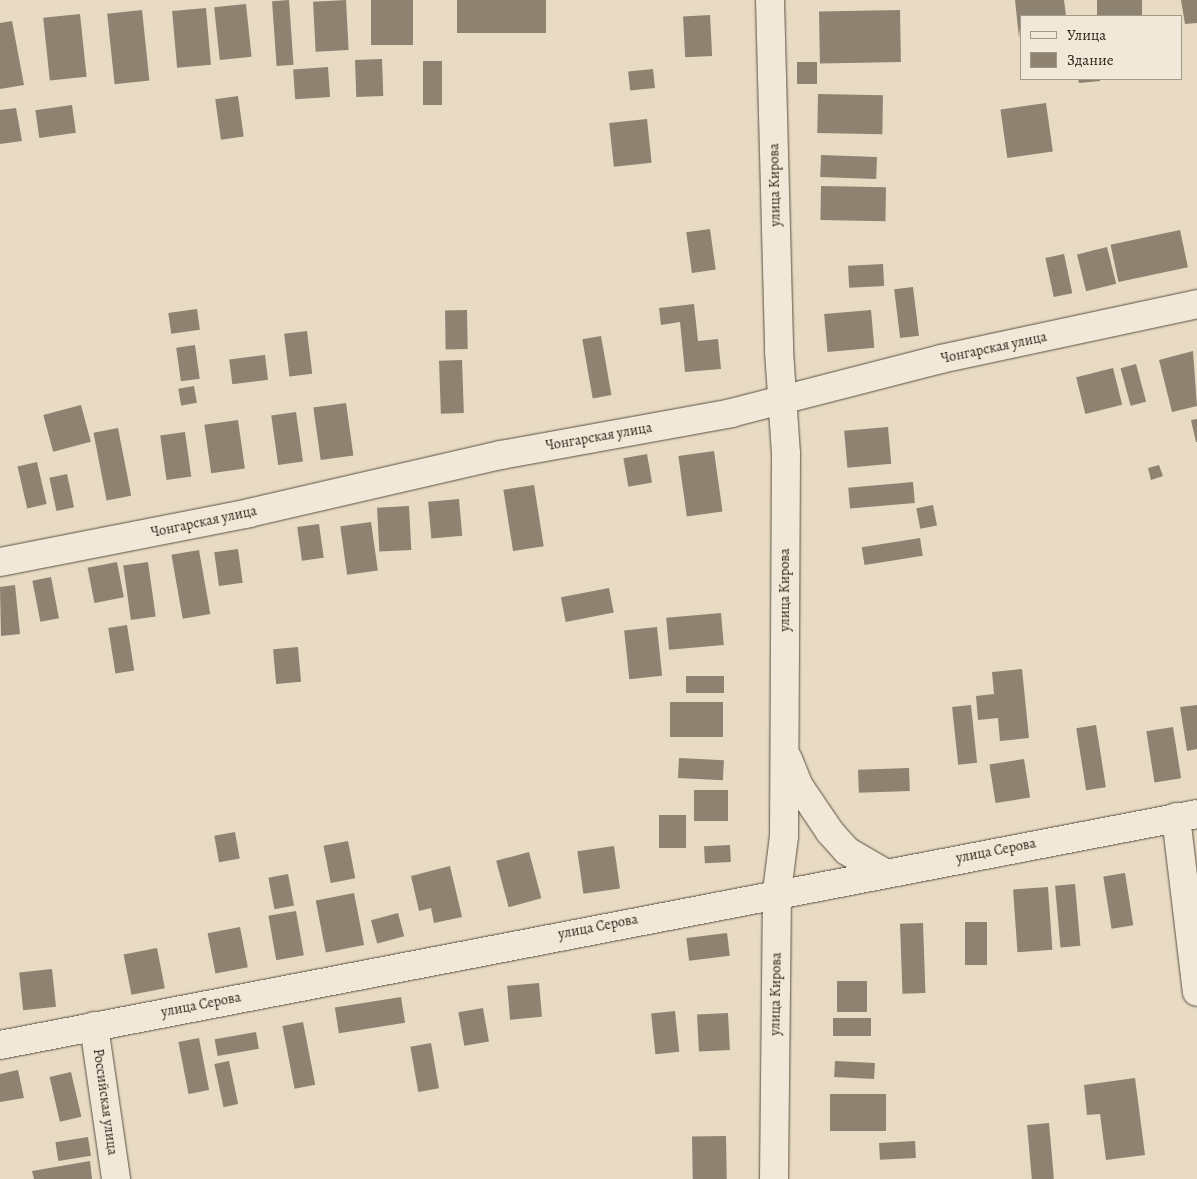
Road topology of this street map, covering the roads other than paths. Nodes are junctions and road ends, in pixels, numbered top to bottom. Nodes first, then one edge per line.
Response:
1 (770, 0) edge
2 (1197, 304) edge
3 (783, 401) junction
4 (0, 562) edge
5 (784, 750) junction
6 (1186, 815) edge
7 (884, 872) junction
8 (778, 892) junction
9 (1197, 992) edge
10 (94, 1026) junction
11 (0, 1045) edge
12 (116, 1179) edge
13 (774, 1179) edge

1 - 3 street, улица Кирова
2 - 3 street, Чонгарская улица
3 - 4 street, Чонгарская улица
3 - 5 street, улица Кирова
5 - 7 street
5 - 8 street, улица Кирова
6 - 7 street, улица Серова
6 - 9 street
7 - 8 street, улица Серова
8 - 10 street, улица Серова
8 - 13 street, улица Кирова
10 - 11 street, улица Серова
10 - 12 street, Российская улица

